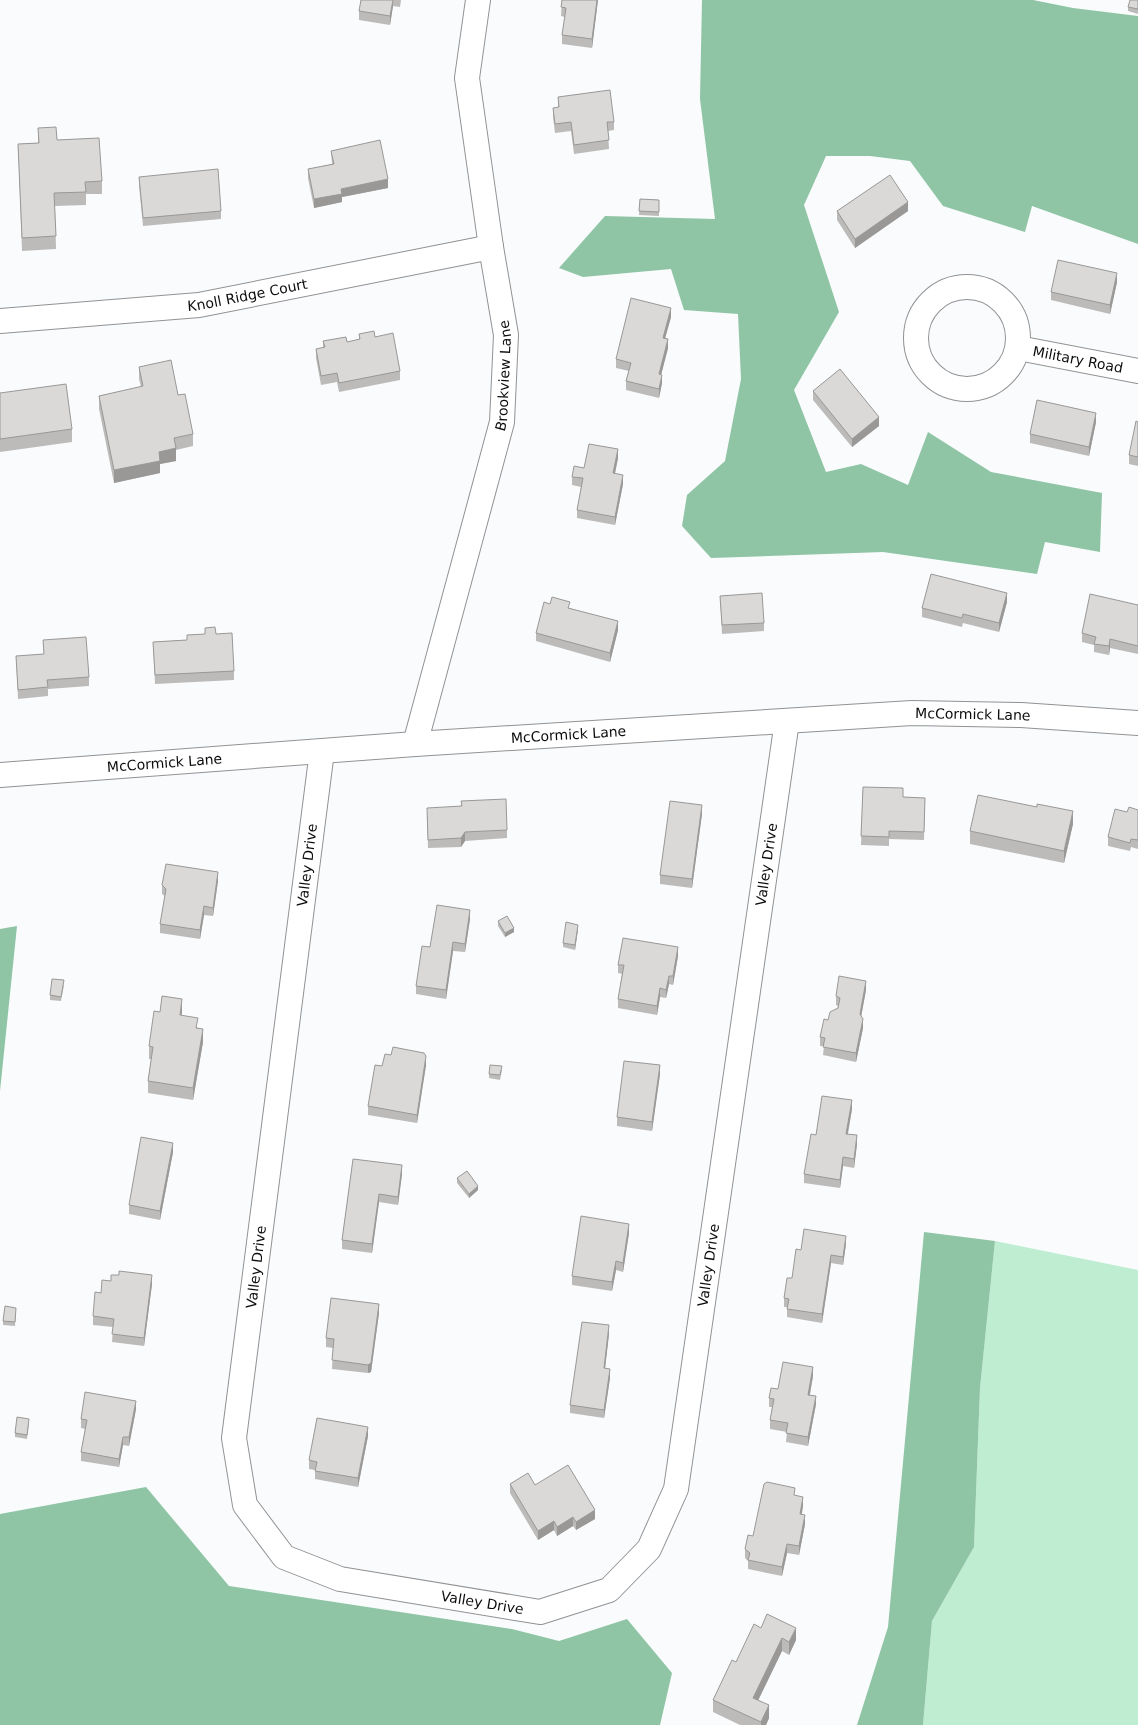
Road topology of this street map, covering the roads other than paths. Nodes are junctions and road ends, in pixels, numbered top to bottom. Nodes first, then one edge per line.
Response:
1 (478, 0) edge
2 (491, 248) junction
3 (0, 320) edge
4 (1018, 348) junction
5 (1138, 371) edge
6 (787, 721) junction
7 (1138, 723) edge
8 (415, 744) junction
9 (322, 751) junction
10 (0, 775) edge

1 - 2 street, Brookview Lane
2 - 3 street, Knoll Ridge Court
2 - 8 street, Brookview Lane
4 - 4 street, Military Road
4 - 5 street, Military Road
6 - 7 street, McCormick Lane
6 - 8 street, McCormick Lane
6 - 9 street, Valley Drive
8 - 9 street, McCormick Lane
9 - 10 street, McCormick Lane

